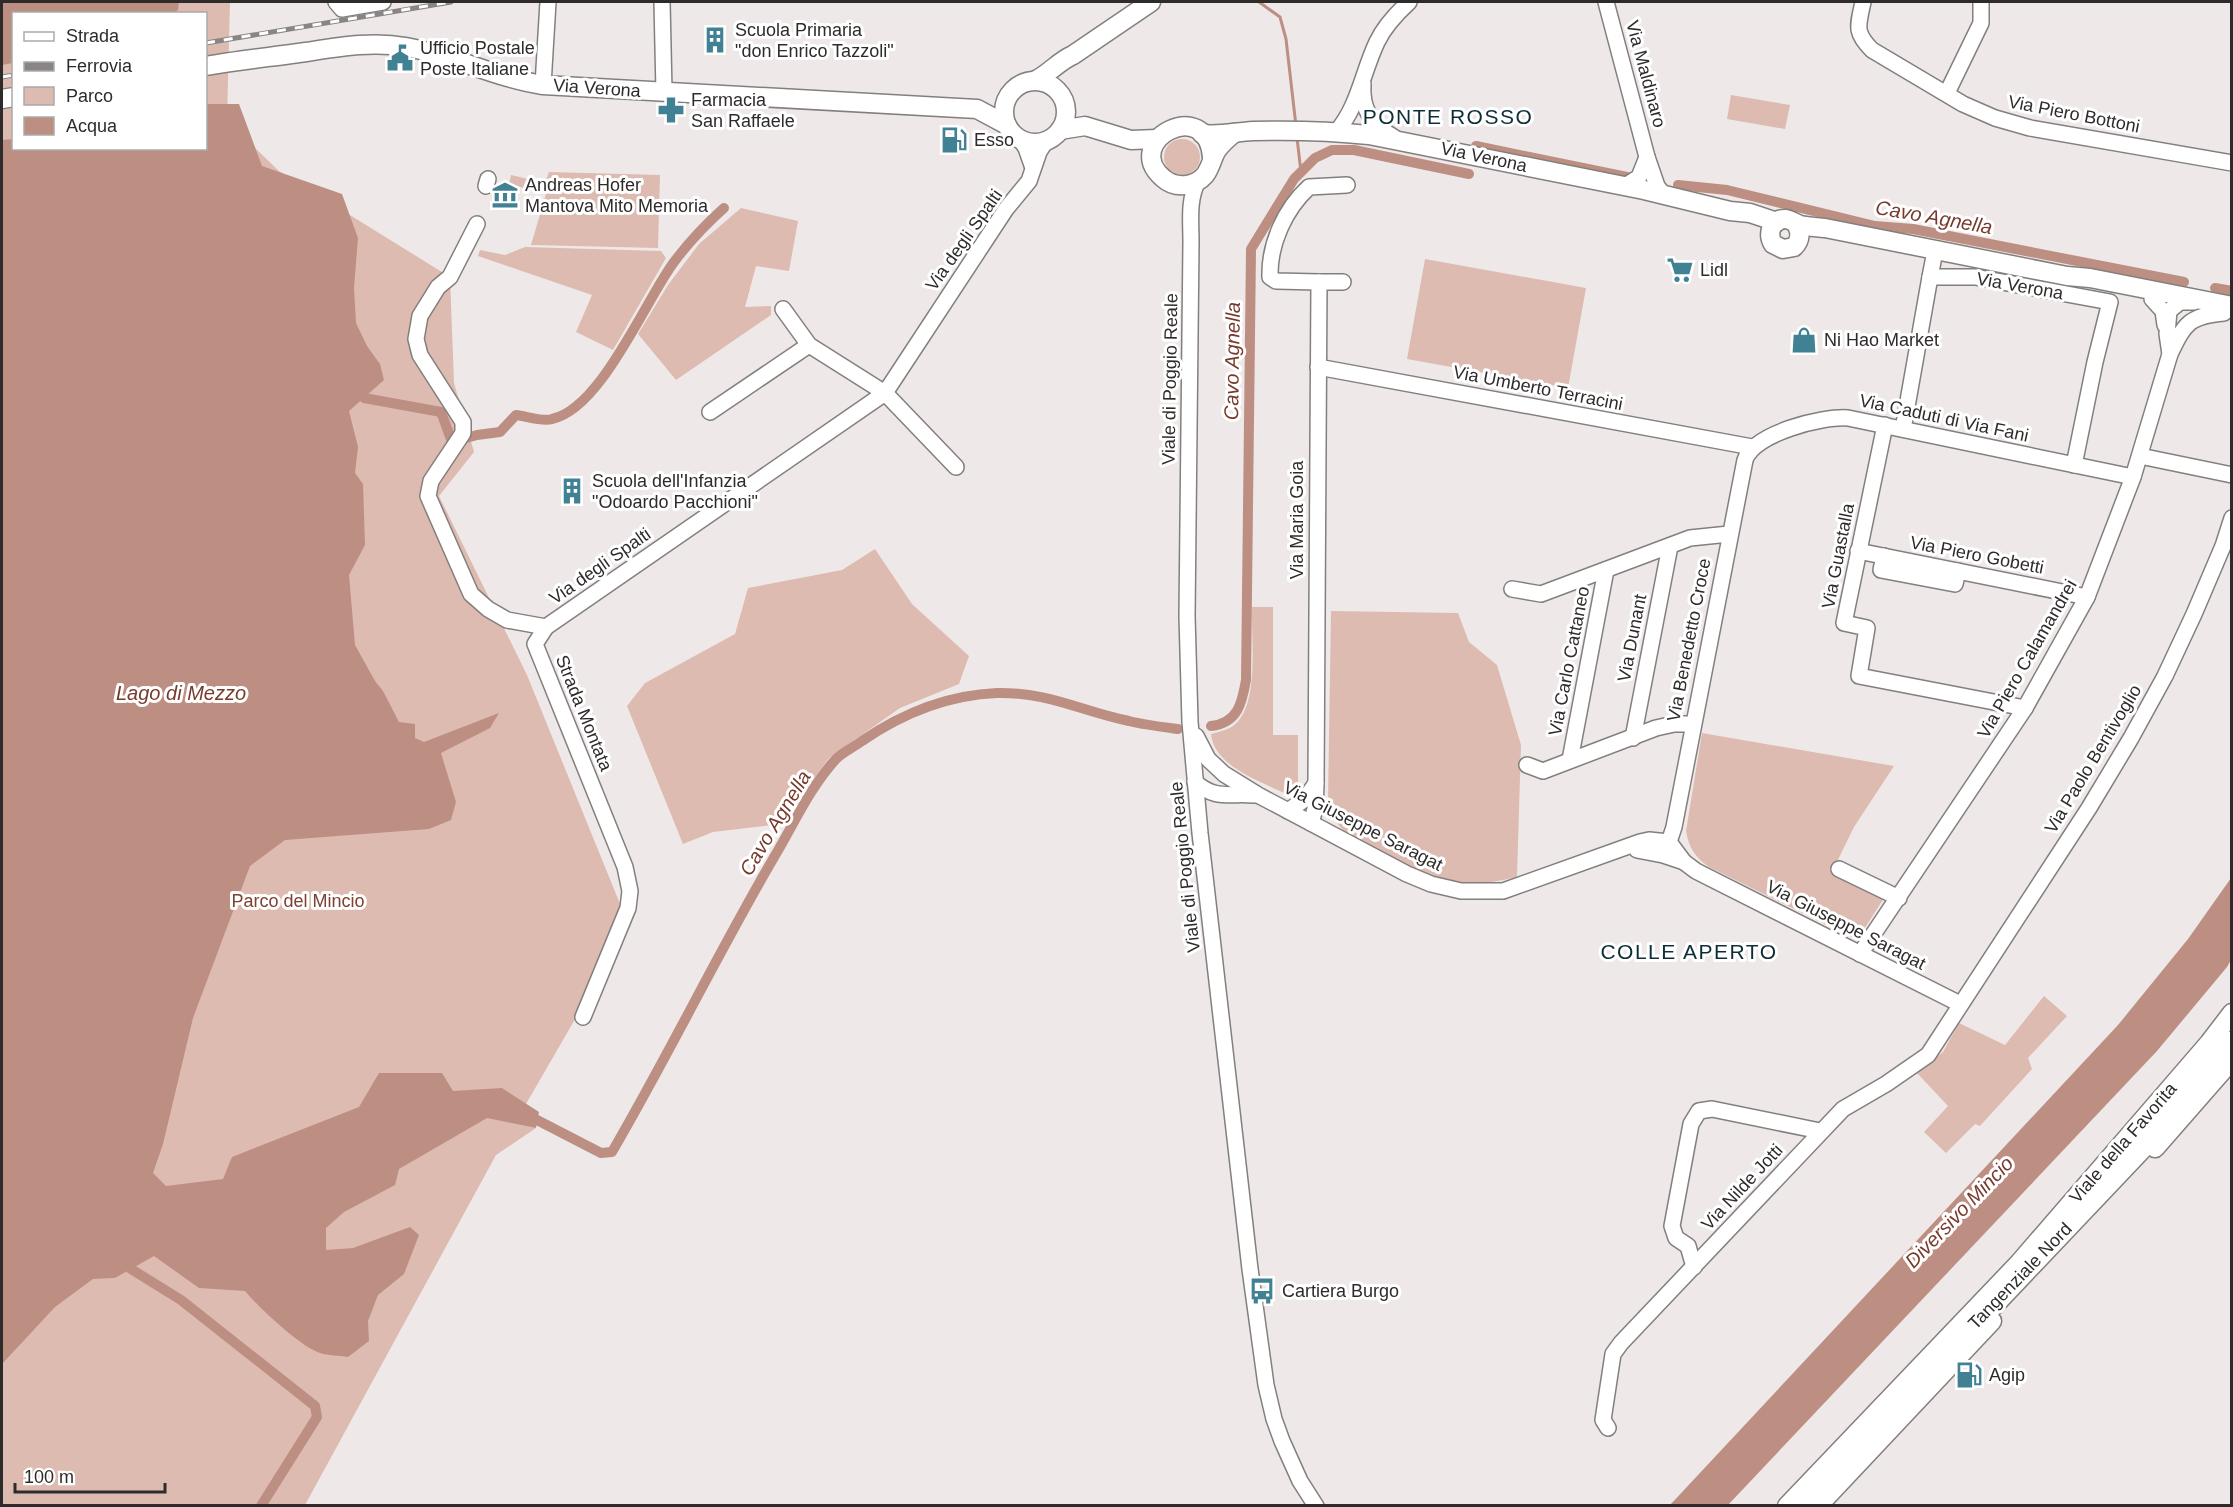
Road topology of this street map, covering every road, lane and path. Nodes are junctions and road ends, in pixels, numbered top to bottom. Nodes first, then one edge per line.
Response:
1 (336, 2) edge
2 (383, 2) edge
3 (548, 2) edge
4 (662, 2) edge
5 (1151, 2) edge
6 (1409, 2) edge
7 (1606, 2) edge
8 (1863, 2) edge
9 (1981, 2) edge
10 (1074, 55) junction
11 (208, 65) edge
12 (1036, 80) junction
13 (543, 85) junction
14 (1363, 86) junction
15 (664, 92) junction
16 (1947, 93) junction
17 (1009, 94) junction
18 (1064, 103) junction
19 (977, 109) junction
20 (1007, 125) junction
21 (1085, 126) junction
22 (1341, 132) junction
23 (1202, 134) junction
24 (1234, 134) junction
25 (1053, 135) junction
26 (1020, 139) junction
27 (1396, 139) junction
28 (1131, 140) junction
29 (1157, 140) junction
30 (1647, 157) junction
31 (1152, 158) junction
32 (1212, 158) junction
33 (2232, 163) edge
34 (1033, 168) junction
35 (1198, 180) junction
36 (1173, 183) junction
37 (1347, 185) dead end
38 (1625, 186) junction
39 (1664, 195) junction
40 (1190, 210) junction
41 (477, 224) dead end
42 (1796, 224) junction
43 (1773, 228) junction
44 (1844, 232) junction
45 (1797, 243) junction
46 (1935, 251) junction
47 (2067, 276) junction
48 (1930, 277) junction
49 (2106, 281) junction
50 (1319, 282) junction
51 (1343, 282) dead end
52 (2152, 299) junction
53 (2183, 304) junction
54 (783, 309) dead end
55 (2230, 311) edge
56 (2185, 327) junction
57 (2167, 334) junction
58 (809, 345) junction
59 (2170, 354) junction
60 (1318, 367) junction
61 (885, 393) junction
62 (710, 412) dead end
63 (1885, 426) junction
64 (1903, 429) junction
65 (1752, 447) junction
66 (2140, 456) junction
67 (2074, 465) junction
68 (956, 467) dead end
69 (2232, 475) edge
70 (2133, 477) junction
71 (2232, 518) edge
72 (1729, 534) junction
73 (1670, 546) junction
74 (1858, 551) junction
75 (1606, 570) junction
76 (1512, 589) dead end
77 (2087, 597) junction
78 (546, 627) junction
79 (2025, 708) junction
80 (1190, 722) junction
81 (1692, 729) junction
82 (1640, 735) junction
83 (1570, 760) junction
84 (1527, 765) dead end
85 (1224, 774) junction
86 (1196, 782) junction
87 (1316, 783) junction
88 (1258, 795) junction
89 (1221, 796) junction
90 (1288, 811) junction
91 (1311, 823) junction
92 (1199, 825) junction
93 (1669, 842) junction
94 (1631, 849) junction
95 (1684, 862) junction
96 (1839, 869) dead end
97 (1899, 898) junction
98 (1860, 954) junction
99 (1960, 1004) junction
100 (2232, 1012) edge
101 (583, 1017) dead end
102 (2232, 1042) edge
103 (2232, 1060) edge
104 (1820, 1131) junction
105 (1688, 1246) junction
106 (1713, 1247) junction
107 (1694, 1267) junction
108 (1608, 1428) dead end
109 (1316, 1506) edge
110 (1787, 1506) edge
111 (1802, 1506) edge
112 (1818, 1506) edge

1 - 2 street
3 - 13 street
4 - 15 street
5 - 10 main road
6 - 14 street
7 - 30 street, Via Maldinaro
8 - 16 street, Via Piero Bottoni
9 - 16 street
10 - 12 main road
10 - 18 main road
11 - 13 main road, Via Verona
12 - 17 main road
12 - 18 main road
13 - 15 main road, Via Verona
14 - 22 street
14 - 27 street
15 - 19 main road, Via Verona
16 - 33 street, Via Piero Bottoni
17 - 19 main road, Via Verona
17 - 20 main road
18 - 21 main road
18 - 25 main road
19 - 20 main road, Via Verona
20 - 26 main road
21 - 25 main road
21 - 28 main road
22 - 24 main road, Via Verona
22 - 27 main road, Via Verona
23 - 24 main road, Via Verona
23 - 29 main road
23 - 32 main road
24 - 32 main road
25 - 26 main road
25 - 34 street, Via degli Spalti
26 - 34 street
27 - 38 main road, Via Verona
28 - 29 main road
28 - 31 main road
29 - 31 main road
30 - 38 street
30 - 39 street, Via Maldinaro
31 - 36 main road
32 - 35 main road
34 - 61 street, Via degli Spalti
35 - 36 main road
35 - 40 street, Viale di Poggio Reale
36 - 40 street
37 - 50 street
38 - 39 main road, Via Verona
39 - 43 main road, Via Verona
40 - 80 street, Viale di Poggio Reale
41 - 78 street
42 - 43 main road, Via Verona
42 - 44 main road, Via Verona
42 - 45 main road
43 - 45 main road, Via Verona
44 - 45 main road, Via Verona
44 - 46 main road, Via Verona
46 - 47 main road, Via Verona
46 - 48 street
47 - 49 main road, Via Verona
47 - 52 main road, Via Verona
48 - 64 street
48 - 67 street, Via Verona
49 - 53 street, Via Verona
49 - 55 main road, Via Verona
50 - 51 street
50 - 60 street, Via Maria Goia
52 - 53 main road, Via Verona
52 - 57 street, Via Piero Calamandrei
53 - 55 main road, Via Verona
53 - 56 street, Via Piero Calamandrei
53 - 57 street, Via Piero Calamandrei
54 - 58 street
55 - 56 street
56 - 59 street, Via Piero Calamandrei
57 - 59 street, Via Piero Calamandrei
58 - 61 street
58 - 62 street
59 - 66 street, Via Piero Calamandrei
60 - 65 street, Via Umberto Terracini
60 - 87 street, Via Maria Goia
61 - 68 street
61 - 78 street, Via degli Spalti
63 - 64 street, Via Caduti di Via Fani
63 - 65 street, Via Caduti di Via Fani
63 - 74 street, Via Guastalla
64 - 67 street, Via Caduti di Via Fani
65 - 72 street, Via Benedetto Croce
66 - 69 street
66 - 70 street, Via Piero Calamandrei
67 - 70 street, Via Caduti di Via Fani
70 - 77 street, Via Piero Calamandrei
71 - 99 street, Via Paolo Bentivoglio
72 - 73 street
72 - 81 street, Via Benedetto Croce
73 - 75 street
73 - 82 street, Via Dunant
74 - 77 street, Via Piero Gobetti
74 - 79 street, Via Guastalla
75 - 76 street
75 - 83 street, Via Carlo Cattaneo
77 - 79 street, Via Piero Calamandrei
78 - 101 street, Strada Montata
79 - 97 street, Via Piero Calamandrei
80 - 85 street, Via Giuseppe Saragat
80 - 86 street, Viale di Poggio Reale
81 - 82 street
81 - 93 street, Via Benedetto Croce
82 - 83 street
83 - 84 street
85 - 86 street
85 - 88 street, Via Giuseppe Saragat
86 - 89 street
86 - 92 street, Viale di Poggio Reale
87 - 90 street
87 - 91 street, Via Maria Goia
88 - 89 street, Via Giuseppe Saragat
88 - 90 street, Via Giuseppe Saragat
89 - 92 street
90 - 91 street, Via Giuseppe Saragat
91 - 94 street, Via Giuseppe Saragat
92 - 109 street, Viale di Poggio Reale
93 - 94 street, Via Giuseppe Saragat
93 - 95 street, Via Giuseppe Saragat
94 - 95 street, Via Giuseppe Saragat
95 - 98 street, Via Giuseppe Saragat
96 - 97 street
97 - 98 street, Via Piero Calamandrei
98 - 99 street, Via Giuseppe Saragat
99 - 104 street, Via Nilde Jotti
100 - 110 main road, Viale della Favorita
102 - 111 highway, Tangenziale Nord
103 - 112 main road, Viale della Favorita
104 - 105 street
104 - 106 street, Via Nilde Jotti
105 - 106 street
105 - 107 street
106 - 107 street, Via Nilde Jotti
107 - 108 street, Via Nilde Jotti

